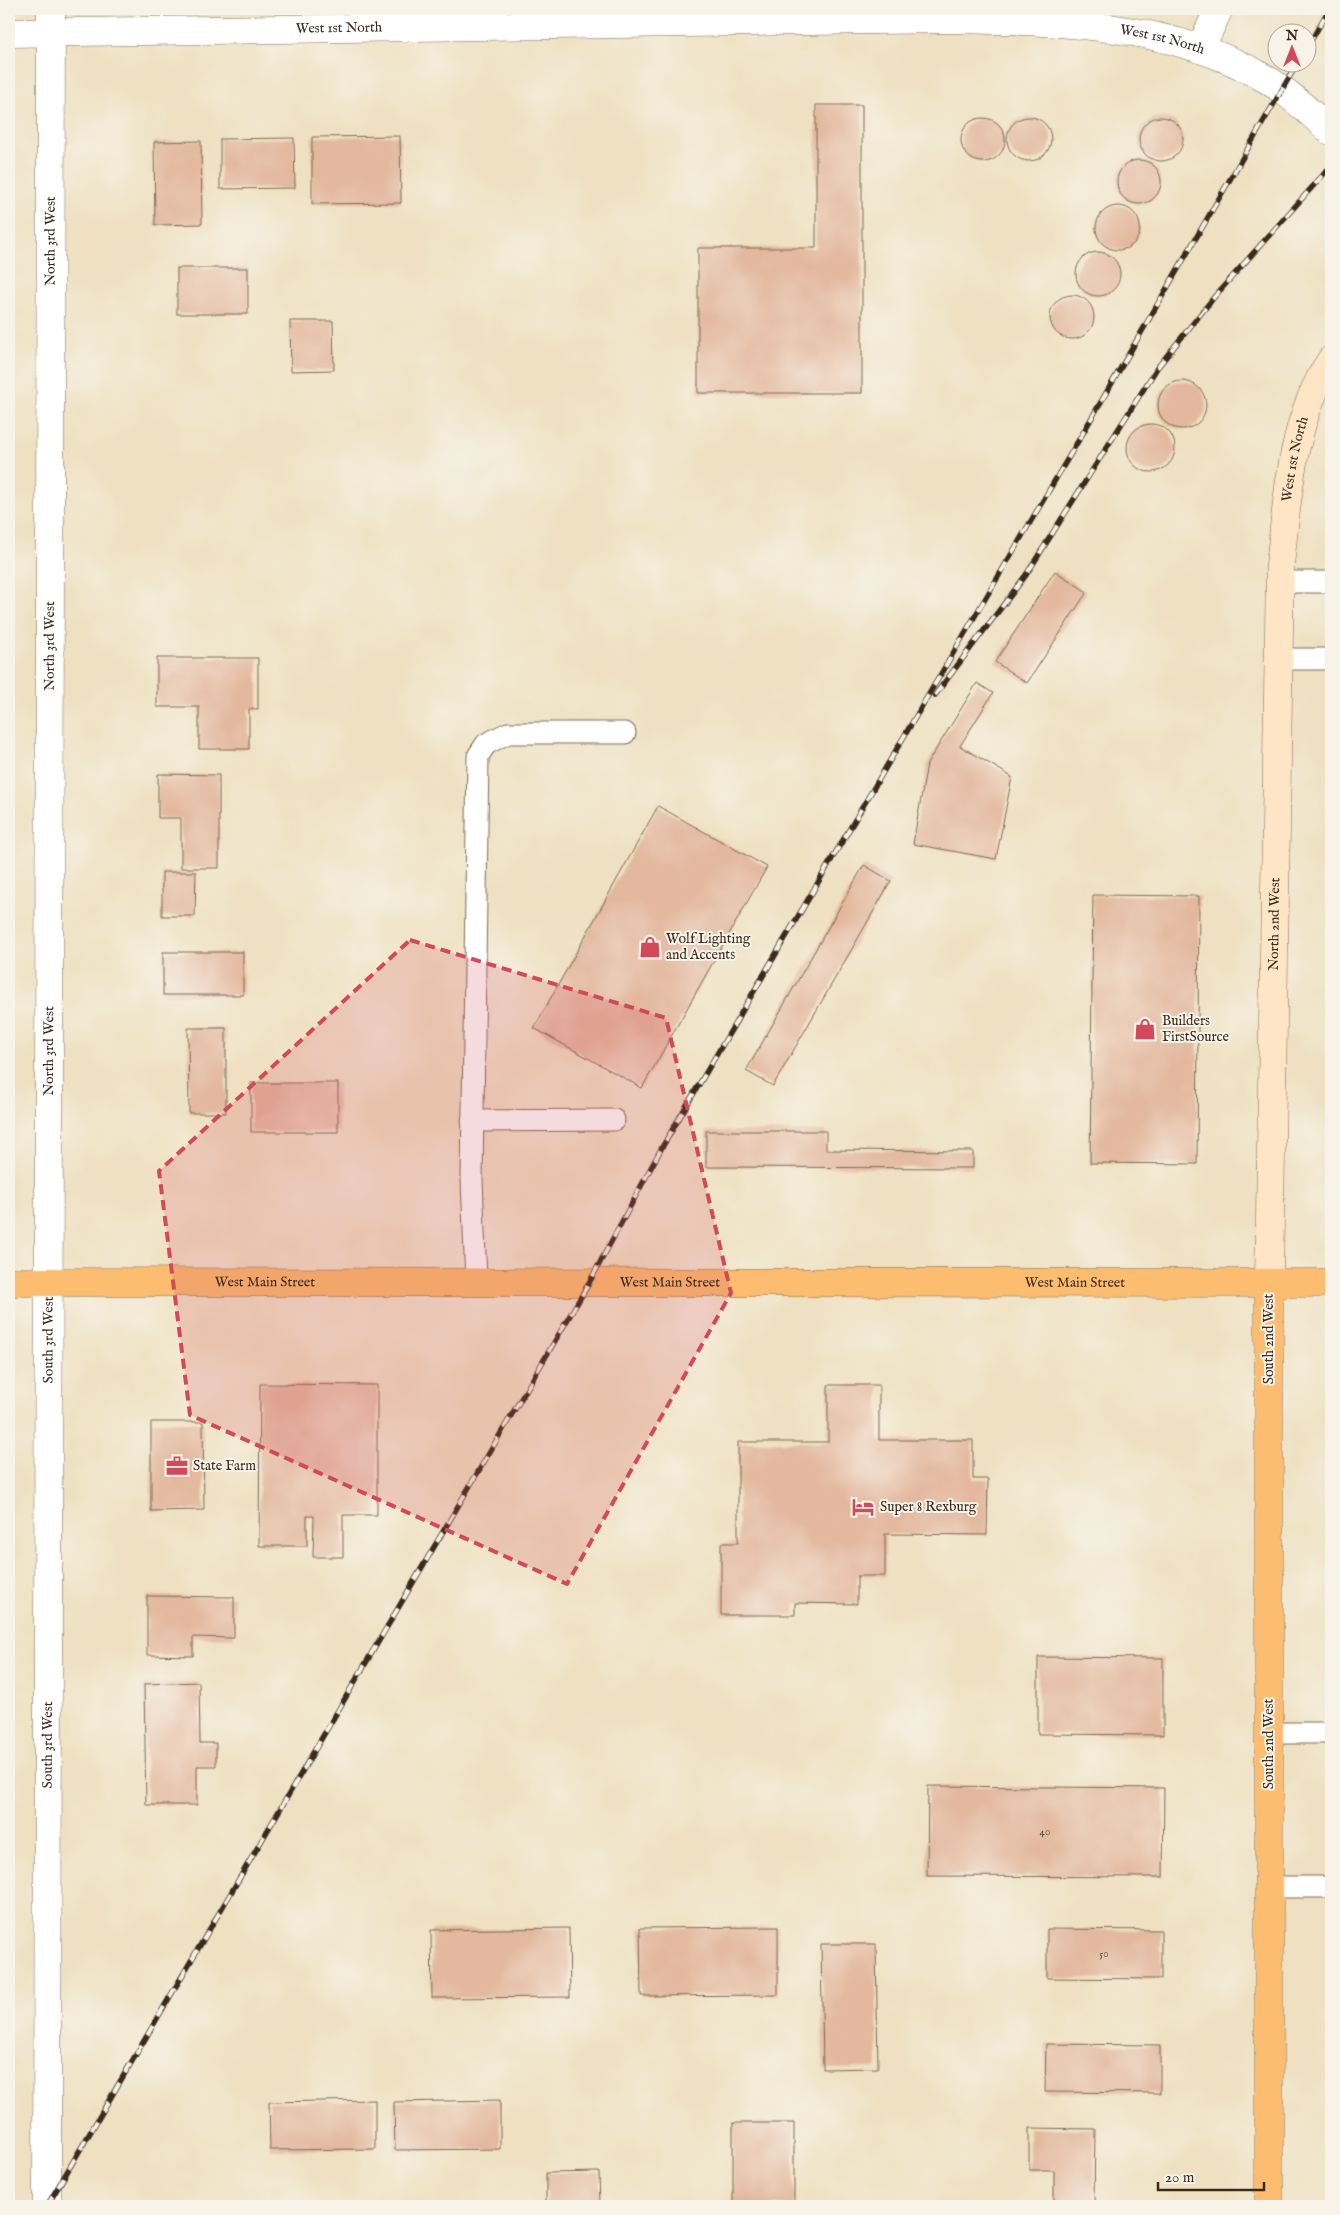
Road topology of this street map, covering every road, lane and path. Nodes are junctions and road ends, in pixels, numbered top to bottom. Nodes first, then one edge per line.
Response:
1 (1219, 9) edge
2 (51, 21) edge
3 (9, 33) edge
4 (1200, 49) junction
5 (1331, 131) edge
6 (1331, 360) edge
7 (1280, 574) junction
8 (1331, 582) edge
9 (1279, 659) junction
10 (1331, 659) edge
11 (625, 733) dead end
12 (614, 1120) dead end
13 (472, 1121) junction
14 (9, 1282) edge
15 (48, 1282) junction
16 (476, 1282) junction
17 (1269, 1283) junction
18 (1331, 1283) edge
19 (1269, 1733) junction
20 (1331, 1733) edge
21 (1269, 1887) junction
22 (1331, 1887) edge
23 (46, 2206) edge
24 (1269, 2206) edge

1 - 4 street
2 - 3 street, West 1st North
2 - 4 street, West 1st North
2 - 15 street, North 3rd West
4 - 5 street, West 1st North
6 - 7 main road, West 1st North
7 - 8 lane
7 - 9 main road, North 2nd West
9 - 10 lane
9 - 17 main road, North 2nd West
11 - 13 lane
12 - 13 lane
13 - 16 lane
14 - 15 main road, West Main Street
15 - 16 main road, West Main Street
15 - 23 street, South 3rd West
16 - 17 main road, West Main Street
17 - 18 main road, West Main Street
17 - 19 main road, South 2nd West
19 - 20 lane
19 - 21 main road, South 2nd West
21 - 22 lane
21 - 24 main road, South 2nd West

